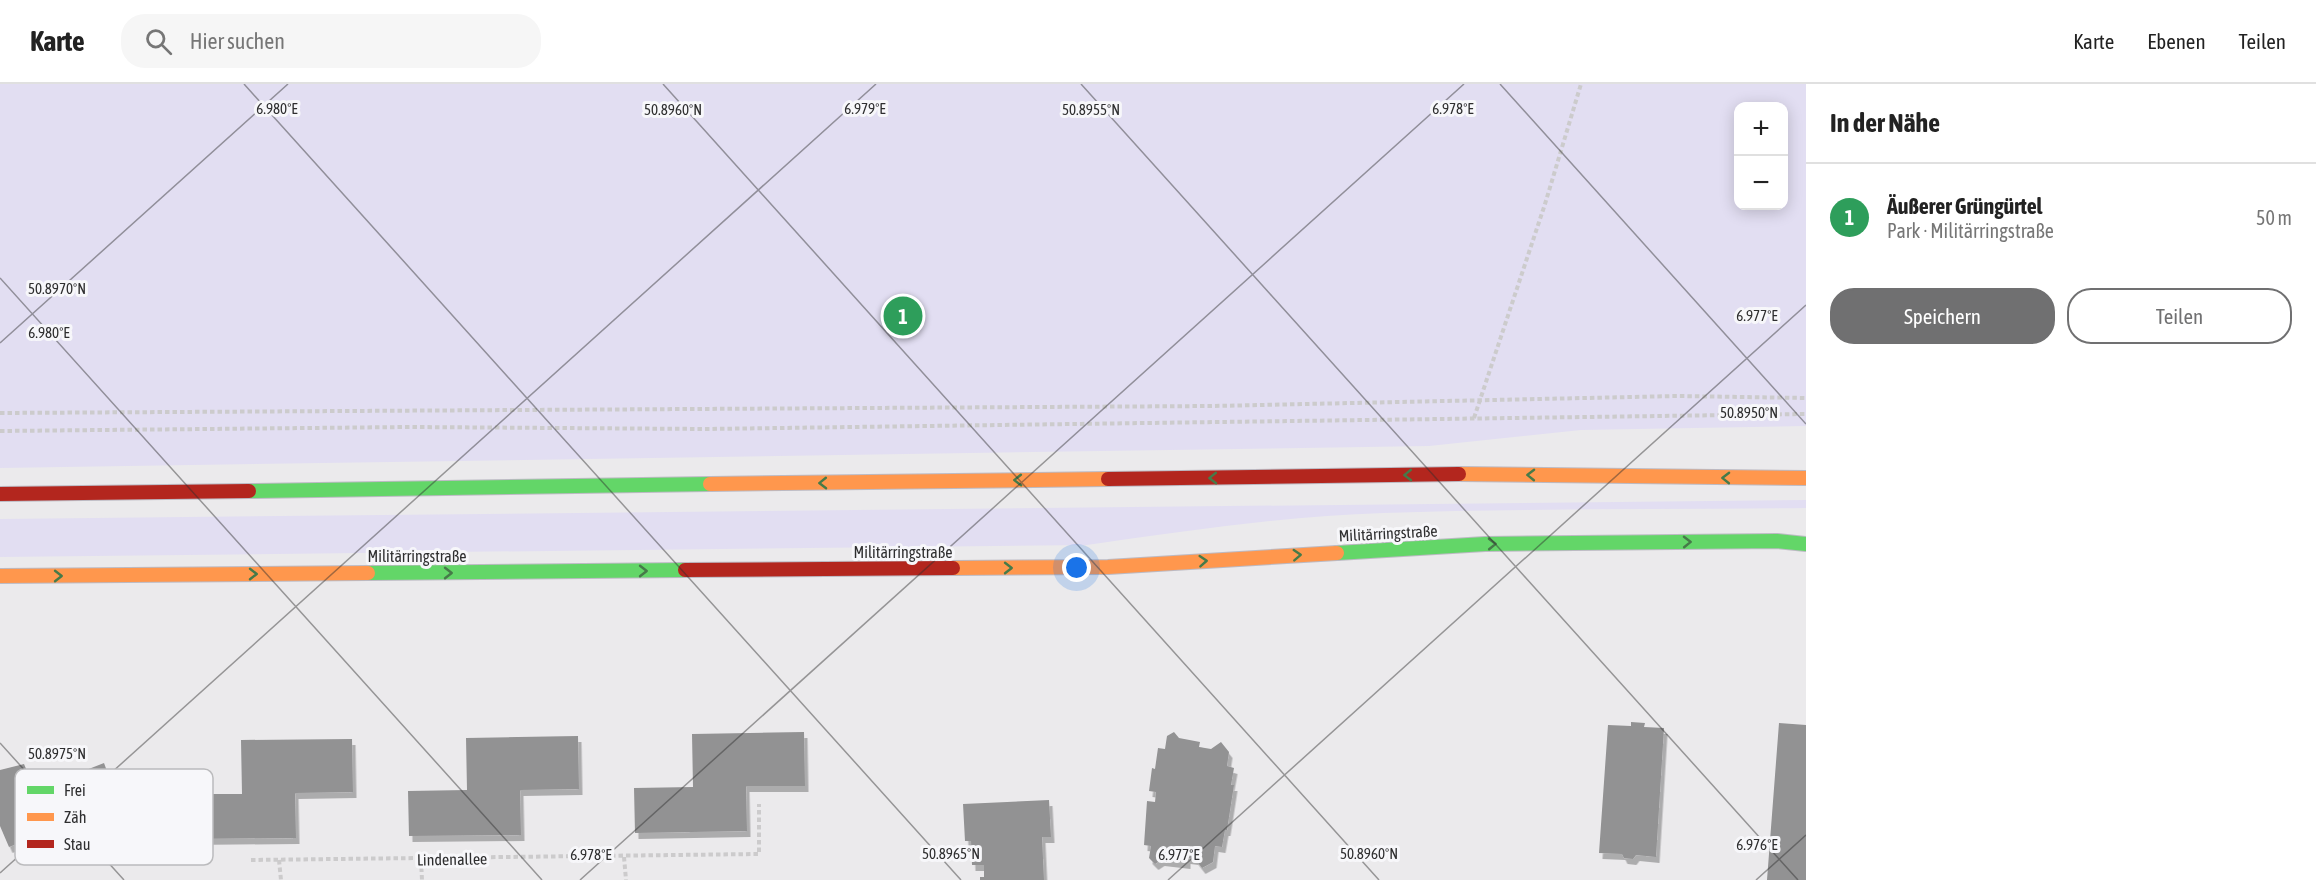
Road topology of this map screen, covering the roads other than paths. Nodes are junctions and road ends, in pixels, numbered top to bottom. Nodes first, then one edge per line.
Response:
1 (1806, 468) edge
2 (1785, 478) junction
3 (1806, 478) edge
4 (0, 494) edge
5 (1806, 537) edge
6 (1777, 541) junction
7 (1806, 544) edge
8 (0, 576) edge

1 - 2 main road
2 - 3 main road
2 -> 4 main road
5 - 6 main road
6 - 7 main road, Militärringstraße
8 -> 6 main road, Militärringstraße

